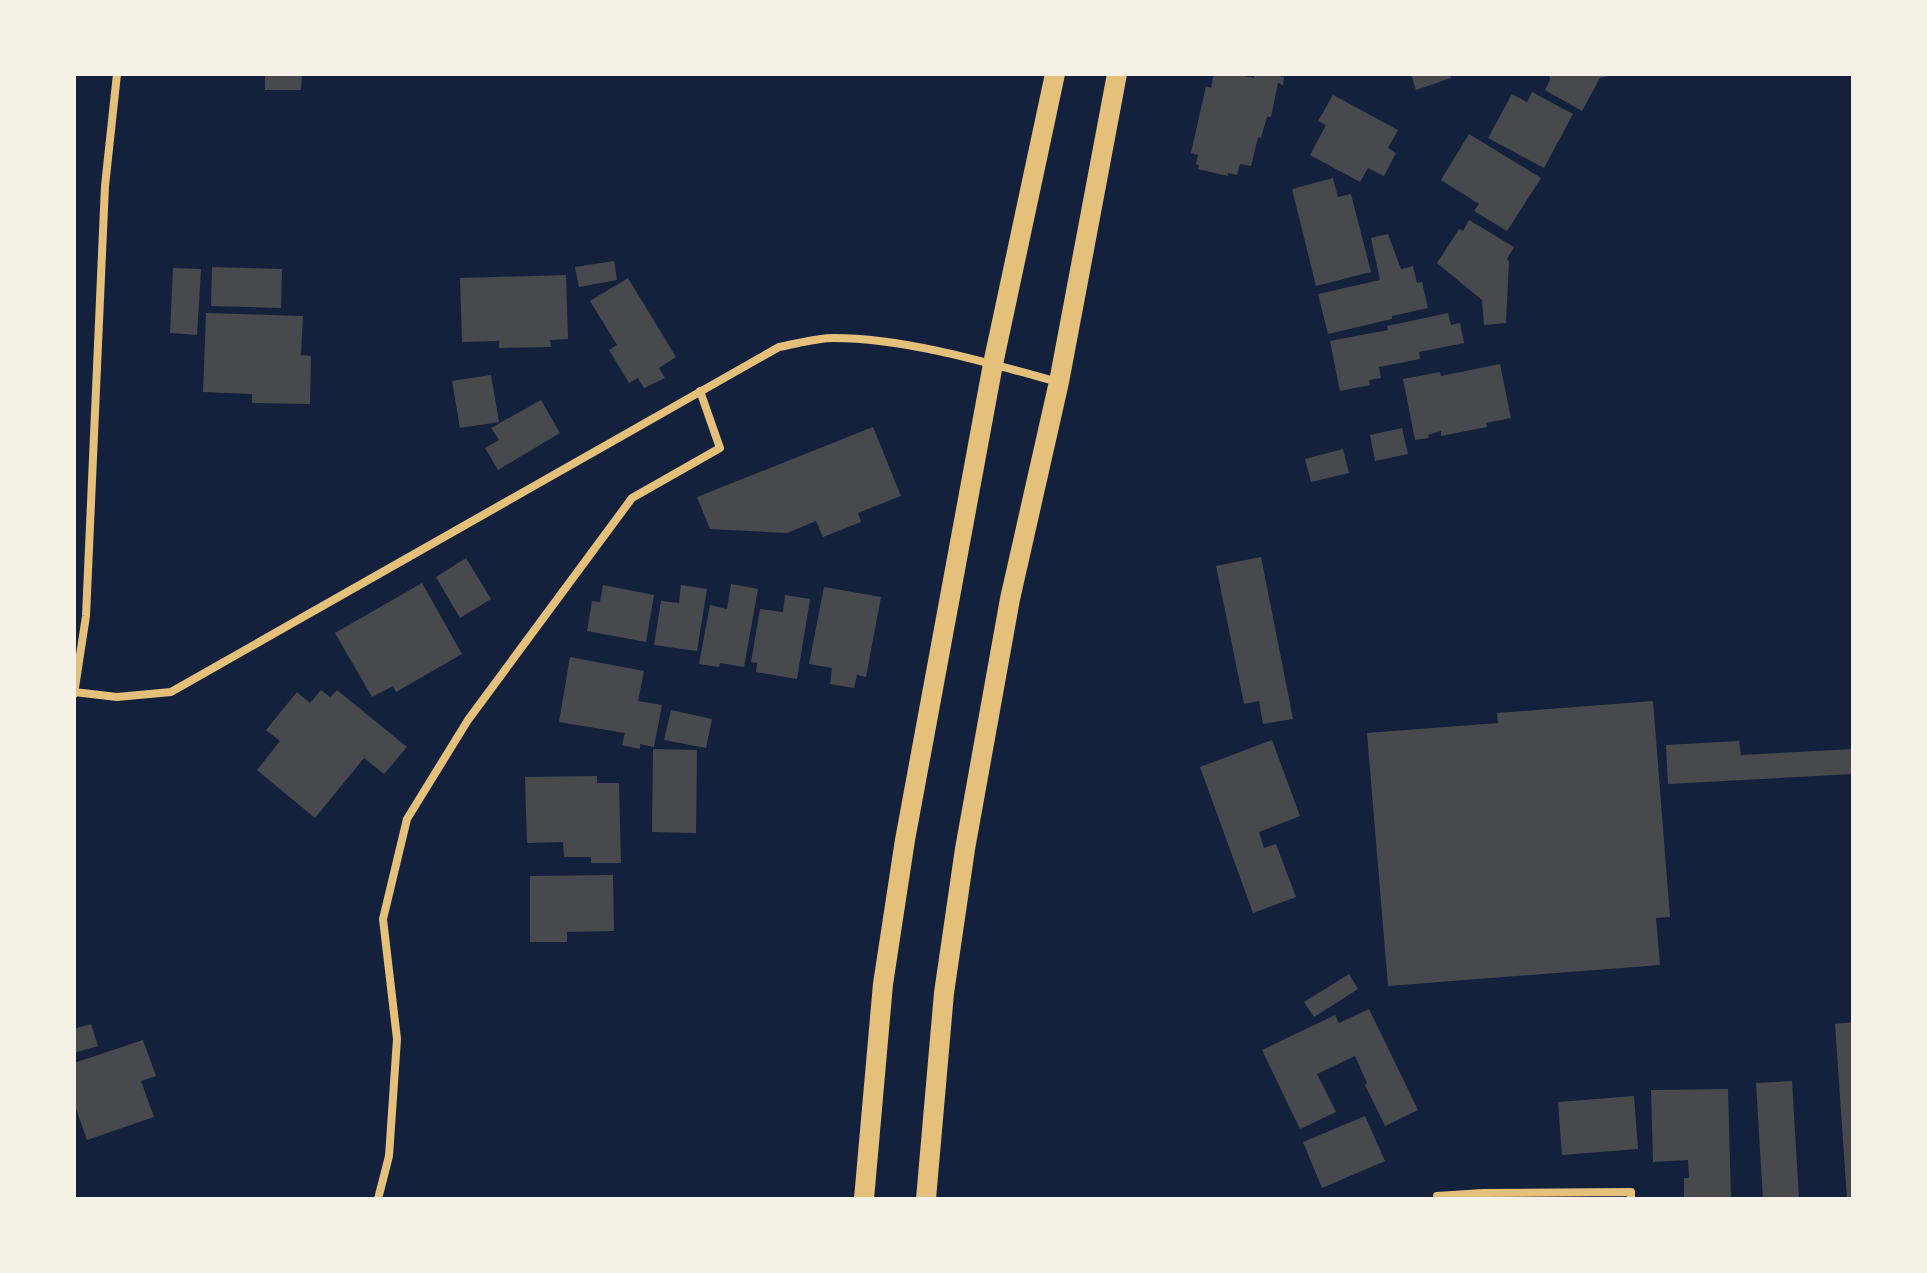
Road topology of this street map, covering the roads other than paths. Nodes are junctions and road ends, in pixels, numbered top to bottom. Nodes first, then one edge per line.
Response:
1 (117, 74) edge
2 (1055, 74) edge
3 (1117, 74) edge
4 (993, 364) junction
5 (1059, 382) junction
6 (700, 391) junction
7 (75, 693) edge
8 (1437, 1196) dead end
9 (378, 1199) edge
10 (864, 1199) edge
11 (926, 1199) edge
12 (1631, 1199) edge

1 - 7 street
2 - 4 main road
3 - 5 main road
4 - 5 street
4 - 6 street
4 - 10 main road
5 - 11 main road
6 - 7 street
6 - 9 street
8 - 12 street

